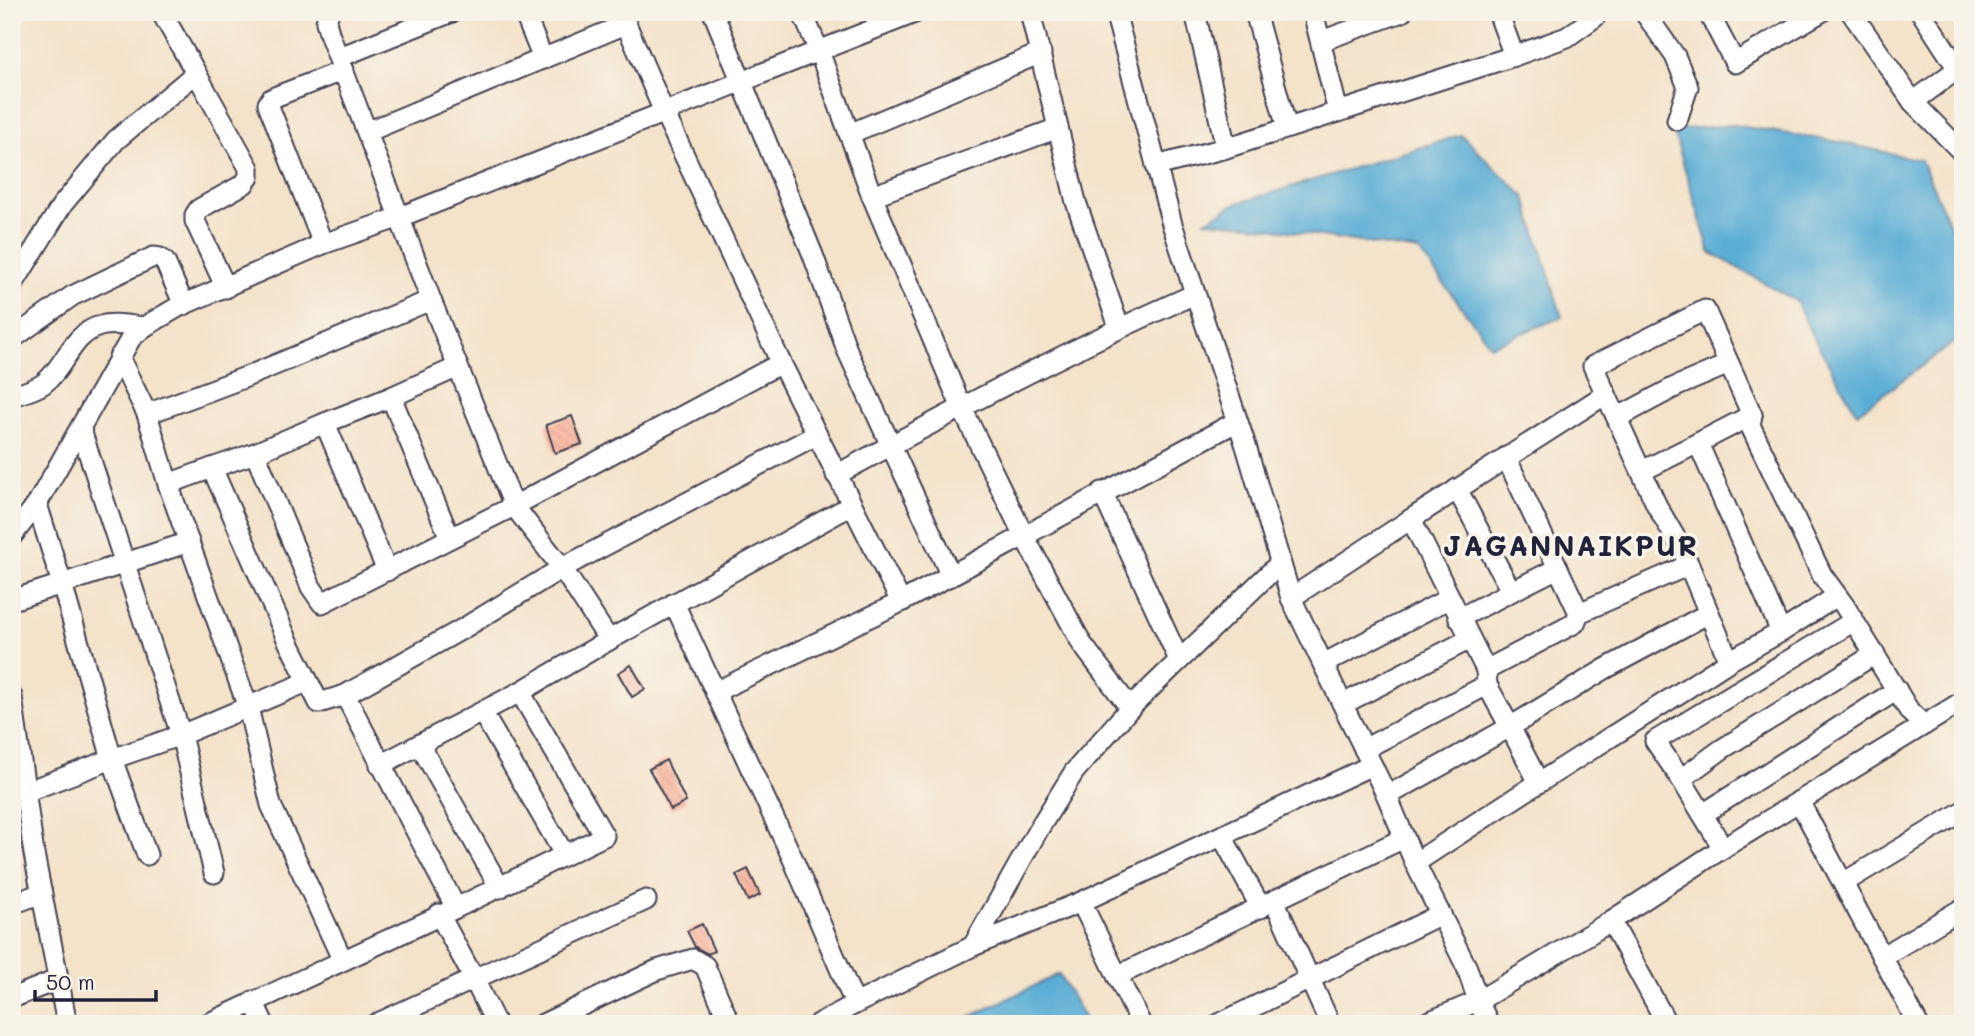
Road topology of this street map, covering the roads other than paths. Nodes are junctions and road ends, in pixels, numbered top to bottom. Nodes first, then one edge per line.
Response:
1 (329, 12) edge
2 (452, 12) edge
3 (524, 12) edge
4 (713, 12) edge
5 (802, 12) edge
6 (917, 12) edge
7 (1030, 12) edge
8 (1115, 12) edge
9 (1195, 12) edge
10 (1255, 12) edge
11 (1313, 12) edge
12 (1402, 12) edge
13 (1498, 12) edge
14 (1644, 12) edge
15 (1708, 12) edge
16 (1821, 12) edge
17 (1851, 12) edge
18 (1921, 12) edge
19 (1596, 14) edge
20 (163, 15) dead end
21 (623, 18) edge
22 (1321, 41) junction
23 (819, 51) junction
24 (1041, 53) junction
25 (1514, 56) junction
26 (543, 59) junction
27 (342, 64) junction
28 (1960, 67) edge
29 (195, 73) junction
30 (741, 81) junction
31 (1913, 102) junction
32 (663, 112) junction
33 (1338, 112) junction
34 (1677, 120) dead end
35 (1058, 128) junction
36 (1287, 128) junction
37 (368, 132) junction
38 (849, 134) junction
39 (1226, 148) junction
40 (1963, 153) edge
41 (1156, 166) junction
42 (872, 197) junction
43 (400, 217) junction
44 (323, 244) junction
45 (12, 286) edge
46 (226, 288) junction
47 (1195, 293) junction
48 (431, 300) junction
49 (184, 304) junction
50 (144, 327) junction
51 (1119, 327) junction
52 (12, 338) edge
53 (119, 357) junction
54 (781, 363) junction
55 (1729, 364) junction
56 (458, 367) junction
57 (1606, 394) junction
58 (12, 396) edge
59 (391, 397) junction
60 (961, 406) junction
61 (147, 414) junction
62 (1752, 415) junction
63 (1618, 418) junction
64 (1236, 422) junction
65 (325, 423) junction
66 (81, 430) junction
67 (816, 435) junction
68 (1698, 443) junction
69 (890, 446) junction
70 (255, 453) junction
71 (1506, 457) junction
72 (212, 468) junction
73 (1642, 471) junction
74 (836, 475) junction
75 (168, 484) junction
76 (1457, 489) junction
77 (1102, 492) junction
78 (37, 504) junction
79 (852, 505) junction
80 (514, 506) junction
81 (1411, 519) junction
82 (12, 536) edge
83 (1024, 536) junction
84 (450, 538) junction
85 (189, 542) junction
86 (125, 562) junction
87 (1279, 564) junction
88 (1689, 565) junction
89 (562, 568) junction
90 (1558, 568) junction
91 (387, 571) junction
92 (951, 576) junction
93 (62, 584) junction
94 (1511, 591) junction
95 (1837, 596) junction
96 (1291, 598) junction
97 (1450, 598) junction
98 (12, 600) edge
99 (901, 602) junction
100 (674, 603) junction
101 (1579, 613) junction
102 (1709, 613) junction
103 (1459, 618) junction
104 (1854, 621) junction
105 (1781, 632) junction
106 (1470, 639) junction
107 (609, 640) junction
108 (1875, 654) junction
109 (1179, 660) junction
110 (1729, 661) junction
111 (1323, 664) junction
112 (1486, 677) junction
113 (307, 682) junction
114 (1897, 690) junction
115 (520, 692) junction
116 (715, 692) junction
117 (345, 695) junction
118 (12, 697) edge
119 (1963, 701) edge
120 (1343, 704) junction
121 (248, 707) junction
122 (1130, 708) junction
123 (482, 712) junction
124 (1924, 725) junction
125 (1510, 727) junction
126 (181, 735) junction
127 (420, 745) junction
128 (1368, 757) junction
129 (112, 759) junction
130 (380, 765) junction
131 (1681, 779) junction
132 (1538, 781) junction
133 (19, 794) edge
134 (1387, 796) junction
135 (1799, 801) junction
136 (1963, 811) edge
137 (1703, 814) junction
138 (1222, 836) junction
139 (1405, 838) junction
140 (1723, 848) junction
141 (564, 854) junction
142 (147, 855) dead end
143 (1415, 863) junction
144 (214, 873) dead end
145 (1843, 883) junction
146 (500, 888) junction
147 (42, 893) junction
148 (646, 900) dead end
149 (1081, 902) junction
150 (12, 904) edge
151 (1268, 905) junction
152 (1963, 908) edge
153 (448, 911) junction
154 (1441, 914) junction
155 (1611, 921) junction
156 (974, 946) junction
157 (1882, 957) junction
158 (342, 960) junction
159 (1117, 976) junction
160 (474, 979) junction
161 (57, 980) junction
162 (1310, 980) junction
163 (12, 998) edge
164 (253, 1001) junction
165 (1478, 1001) junction
166 (855, 1003) junction
167 (67, 1024) edge
168 (207, 1024) edge
169 (264, 1024) edge
170 (376, 1024) edge
171 (496, 1024) edge
172 (543, 1024) edge
173 (730, 1024) edge
174 (818, 1024) edge
175 (1141, 1024) edge
176 (1219, 1024) edge
177 (1330, 1024) edge
178 (1423, 1024) edge
179 (1489, 1024) edge
180 (1667, 1024) edge
181 (1918, 1024) edge

1 - 27 street
2 - 27 street
3 - 26 street
4 - 30 street
5 - 23 street
6 - 23 street
7 - 24 street
8 - 41 street
9 - 39 street
10 - 36 street
11 - 22 street
12 - 22 street
13 - 25 street
14 - 34 street
15 - 16 street
17 - 31 street
18 - 28 street
19 - 25 street
20 - 29 street
21 - 26 street
21 - 32 street
22 - 33 street
23 - 30 street
23 - 38 street
24 - 35 street
24 - 38 street
25 - 33 street
26 - 37 street
27 - 37 street
27 - 44 street
28 - 31 street
29 - 45 street
29 - 46 street
30 - 32 street
30 - 69 street
31 - 40 street
32 - 43 street
32 - 54 street
33 - 36 street
35 - 42 street
35 - 51 street
36 - 39 street
37 - 43 street
38 - 42 street
39 - 41 street
41 - 47 street
42 - 60 street
43 - 44 street
43 - 48 street
44 - 46 street
46 - 49 street
47 - 51 street
47 - 64 street
48 - 56 street
48 - 61 street
49 - 50 street
49 - 52 street
50 - 53 street
50 - 58 street
51 - 60 street
53 - 61 street
53 - 66 street
54 - 67 street
54 - 80 street
55 - 57 street
55 - 62 street
55 - 63 street
56 - 59 street
56 - 80 street
57 - 63 street
57 - 71 street
59 - 65 street
59 - 84 street
60 - 69 street
60 - 83 street
61 - 75 street
62 - 68 street
62 - 95 street
63 - 73 street
64 - 77 street
64 - 87 street
65 - 70 street
65 - 91 street
66 - 78 street
66 - 86 street
67 - 74 street
67 - 89 street
68 - 73 street
68 - 105 street
69 - 74 street
69 - 92 street
70 - 72 street
70 - 91 street
71 - 76 street
71 - 90 street
72 - 75 street
72 - 113 street
73 - 88 street
74 - 79 street
75 - 85 street
76 - 81 street
76 - 94 street
77 - 83 street
77 - 109 street
78 - 82 street
78 - 93 street
79 - 99 street
79 - 100 street
80 - 84 street
80 - 89 street
81 - 96 street
81 - 97 street
83 - 92 street
83 - 122 street
84 - 91 street
85 - 86 street
85 - 121 street
86 - 93 street
86 - 126 street
87 - 96 street
87 - 109 street
88 - 101 street
88 - 102 street
89 - 107 street
89 - 117 street
90 - 94 street
90 - 101 street
92 - 99 street
93 - 98 street
93 - 129 street
94 - 103 street
95 - 104 street
95 - 105 street
96 - 111 street
97 - 103 street
97 - 111 street
99 - 116 street
100 - 107 street
100 - 116 street
101 - 112 street
102 - 110 street
102 - 125 street
103 - 106 street
104 - 108 street
104 - 131 street
105 - 110 street
106 - 112 street
106 - 120 street
107 - 115 street
108 - 114 street
108 - 131 street
109 - 122 street
110 - 132 street
111 - 120 street
112 - 125 street
112 - 128 street
113 - 117 street
113 - 121 street
114 - 124 street
114 - 137 street
115 - 123 street
115 - 141 street
116 - 166 street
117 - 130 street
118 - 133 street
119 - 124 street
120 - 128 street
121 - 126 street
121 - 158 street
122 - 156 street
123 - 127 street
123 - 141 street
124 - 135 street
125 - 132 street
125 - 134 street
126 - 129 street
126 - 144 street
127 - 130 street
127 - 146 street
128 - 134 street
128 - 138 street
129 - 133 street
129 - 142 street
130 - 153 street
131 - 137 street
132 - 143 street
133 - 147 street
134 - 139 street
135 - 140 street
135 - 145 street
136 - 145 street
137 - 140 street
138 - 149 street
138 - 151 street
139 - 143 street
139 - 151 street
140 - 155 street
141 - 146 street
143 - 154 street
145 - 157 street
146 - 153 street
147 - 150 street
147 - 161 street
148 - 160 street
149 - 156 street
149 - 159 street
151 - 159 street
151 - 162 street
152 - 157 street
153 - 158 street
153 - 160 street
154 - 162 street
154 - 165 street
155 - 165 street
155 - 180 street
156 - 166 street
157 - 181 street
158 - 164 street
159 - 175 street
160 - 170 street
160 - 171 street
161 - 163 street
161 - 167 street
162 - 176 street
162 - 177 street
164 - 168 street
164 - 169 street
165 - 178 street
165 - 179 street
166 - 174 street
172 - 173 street

